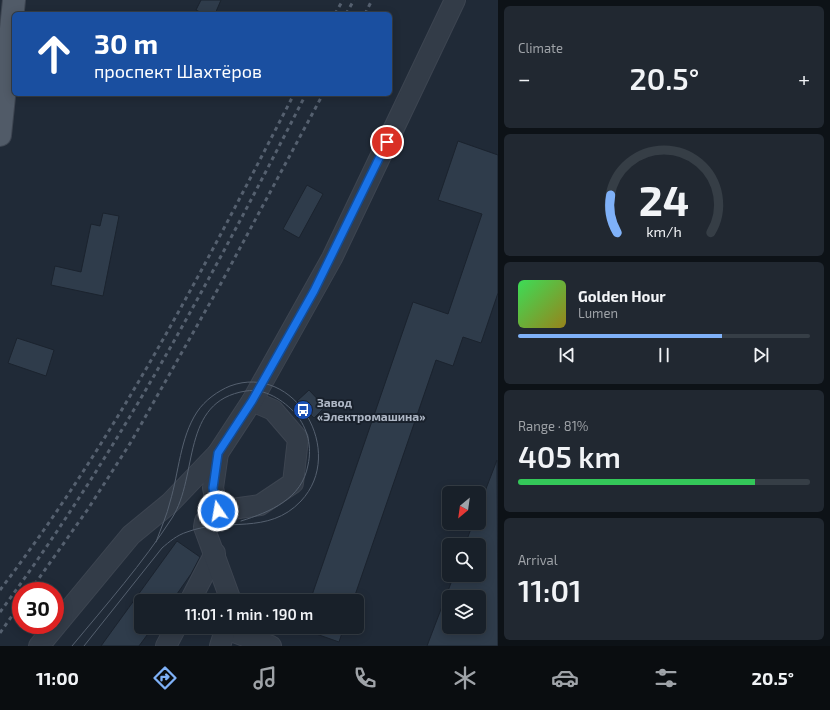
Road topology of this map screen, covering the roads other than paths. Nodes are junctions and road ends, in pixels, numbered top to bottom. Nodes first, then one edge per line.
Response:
1 (14, 0) edge
2 (455, 0) edge
3 (13, 12) edge
4 (12, 19) edge
5 (0, 135) edge
6 (252, 401) junction
7 (218, 453) junction
8 (218, 511) junction
9 (215, 554) junction
10 (194, 594) edge
11 (229, 594) edge
12 (172, 634) edge
13 (224, 634) edge
14 (39, 646) edge
15 (166, 646) edge
16 (271, 646) edge

1 - 3 main road
2 - 6 street
4 - 5 main road
6 - 7 street
6 - 8 street
7 - 8 street
7 - 14 street
8 - 9 street
9 - 10 street
9 - 11 street
12 - 15 street
13 - 16 street

